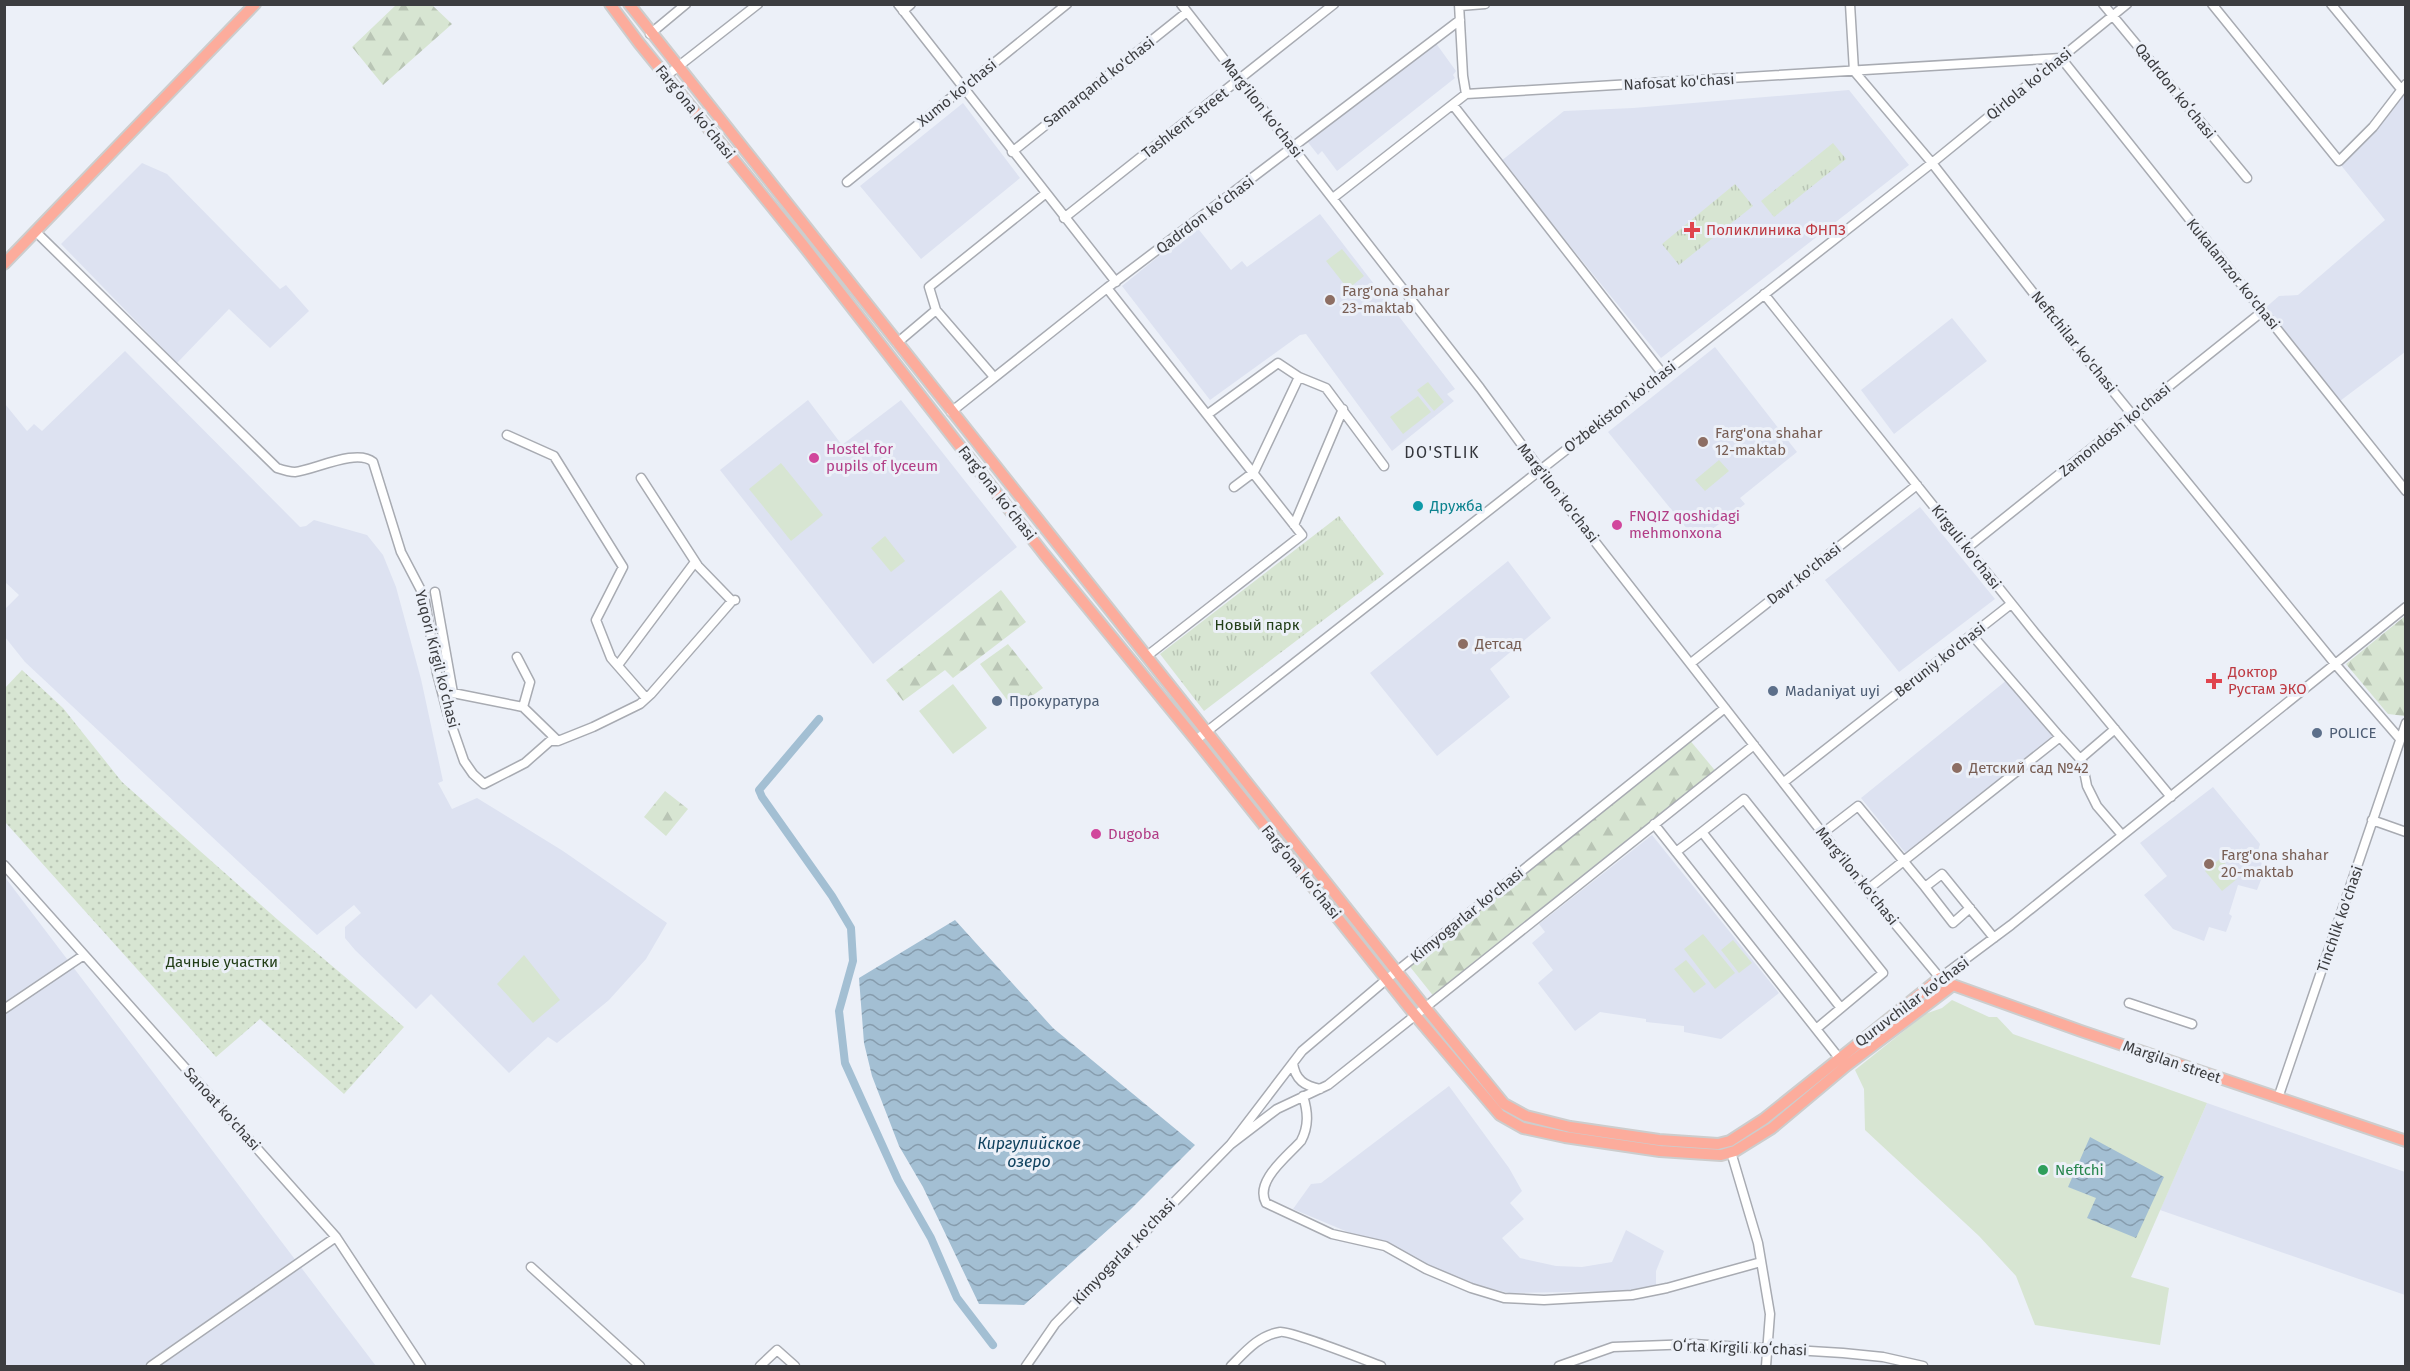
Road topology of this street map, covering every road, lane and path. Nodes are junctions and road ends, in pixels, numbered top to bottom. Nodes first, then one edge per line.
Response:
1 (255, 4) edge
2 (610, 4) edge
3 (629, 4) edge
4 (686, 4) edge
5 (758, 4) edge
6 (911, 4) edge
7 (1067, 4) edge
8 (1181, 4) edge
9 (1334, 4) edge
10 (1485, 4) edge
11 (1850, 4) edge
12 (2103, 4) edge
13 (2127, 4) edge
14 (2212, 4) edge
15 (2331, 4) edge
16 (1459, 5) edge
17 (901, 8) edge
18 (1187, 12) junction
19 (2113, 16) junction
20 (1460, 20) junction
21 (650, 34) junction
22 (2061, 58) junction
23 (678, 68) junction
24 (1854, 71) junction
25 (666, 76) junction
26 (1240, 79) junction
27 (2403, 87) edge
28 (962, 88) junction
29 (1466, 94) junction
30 (1453, 105) junction
31 (1293, 148) junction
32 (1012, 152) junction
33 (1932, 163) junction
34 (2247, 178) dead end
35 (847, 182) dead end
36 (1045, 194) junction
37 (1333, 198) junction
38 (1064, 218) junction
39 (35, 231) junction
40 (4, 264) edge
41 (1116, 282) junction
42 (1107, 288) junction
43 (1764, 294) junction
44 (936, 310) junction
45 (2263, 311) junction
46 (897, 343) junction
47 (1662, 373) junction
48 (994, 377) junction
49 (1299, 377) junction
50 (1343, 409) junction
51 (951, 412) junction
52 (1208, 414) junction
53 (2133, 415) junction
54 (507, 435) dead end
55 (1384, 466) dead end
56 (1539, 470) junction
57 (1254, 472) junction
58 (641, 478) dead end
59 (1917, 485) junction
60 (1234, 487) dead end
61 (2406, 491) edge
62 (1294, 525) junction
63 (1967, 548) junction
64 (695, 562) junction
65 (435, 592) dead end
66 (2011, 603) junction
67 (2406, 607) edge
68 (1972, 634) junction
69 (1147, 656) junction
70 (517, 657) dead end
71 (1691, 663) junction
72 (2336, 664) junction
73 (618, 665) junction
74 (646, 698) junction
75 (523, 707) junction
76 (1725, 708) junction
77 (2405, 725) edge
78 (2115, 729) junction
79 (1207, 732) junction
80 (2060, 737) junction
81 (1196, 740) junction
82 (2400, 740) junction
83 (558, 741) junction
84 (1754, 745) junction
85 (2080, 759) junction
86 (1784, 782) junction
87 (2171, 797) junction
88 (2372, 820) junction
89 (1654, 824) junction
90 (1702, 832) junction
91 (2406, 832) edge
92 (1823, 833) junction
93 (2122, 835) junction
94 (1676, 852) junction
95 (1904, 861) junction
96 (4, 865) edge
97 (1925, 888) junction
98 (1867, 890) junction
99 (1971, 908) junction
100 (1994, 938) junction
101 (84, 955) junction
102 (1397, 971) junction
103 (1940, 978) junction
104 (1387, 979) junction
105 (1953, 986) junction
106 (2129, 1003) dead end
107 (1425, 1007) junction
108 (1841, 1008) junction
109 (4, 1009) edge
110 (1414, 1015) junction
111 (2192, 1024) dead end
112 (1816, 1029) junction
113 (1839, 1058) junction
114 (1293, 1064) junction
115 (1321, 1089) junction
116 (1303, 1096) junction
117 (2278, 1098) junction
118 (2406, 1141) edge
119 (1231, 1144) junction
120 (1731, 1152) junction
121 (336, 1237) junction
122 (1761, 1263) junction
123 (531, 1267) dead end
124 (1767, 1348) junction
125 (151, 1366) edge
126 (421, 1366) edge
127 (640, 1366) edge
128 (760, 1366) edge
129 (795, 1366) edge
130 (1026, 1366) edge
131 (1231, 1366) edge
132 (1381, 1366) edge
133 (1559, 1366) edge
134 (1766, 1366) edge
135 (1923, 1366) edge

1 - 39 main road
2 - 25 main road, Fargʻona koʻchasi
3 - 21 main road, Fargʻona koʻchasi
4 - 21 street
5 - 23 street
6 - 17 street
7 - 28 street, Xumo ko'chasi
8 - 18 street, Marg'ilon ko'chasi
9 - 26 street, Tashkent street
10 - 16 street
11 - 24 street
12 - 19 street, Qadrdon koʻchasi
13 - 19 street, Qirlola koʻchasi
14 - 27 street
15 - 27 street
16 - 20 street
17 - 28 street
18 - 26 street, Marg'ilon ko'chasi
18 - 32 street, Samarqand ko'chasi
19 - 22 street, Qirlola koʻchasi
19 - 34 street, Qadrdon koʻchasi
20 - 29 street
20 - 31 street, Qadrdon koʻchasi
21 - 23 main road, Fargʻona koʻchasi
22 - 24 street, Nafosat ko'chasi
22 - 33 street, Qirlola koʻchasi
22 - 45 street, Kukalamzor ko'chasi
23 - 25 street
23 - 46 main road, Fargʻona koʻchasi
24 - 29 street, Nafosat ko'chasi
24 - 33 street, Neftchilar ko'chasi
25 - 81 main road, Fargʻona koʻchasi
26 - 31 street, Marg'ilon ko'chasi
26 - 38 street, Tashkent street
28 - 32 street
28 - 35 street, Xumo ko'chasi
29 - 30 street
30 - 37 street
30 - 47 street
31 - 37 street, Marg'ilon ko'chasi
31 - 41 street, Qadrdon koʻchasi
32 - 36 street
33 - 43 street, O'zbekiston ko'chasi
33 - 53 street, Neftchilar ko'chasi
36 - 38 street
36 - 44 street
37 - 56 street, Marg'ilon ko'chasi
38 - 41 street
39 - 40 main road
39 - 83 street, Yuqori Kirgil koʻchasi
41 - 42 street, Qadrdon koʻchasi
42 - 48 street, Qadrdon koʻchasi
42 - 52 street
43 - 47 street, O'zbekiston ko'chasi
43 - 59 street, Kirguli ko'chasi
44 - 46 street
44 - 48 street
45 - 53 street, Zamondosh ko'chasi
45 - 61 street, Kukalamzor ko'chasi
46 - 51 main road, Fargʻona koʻchasi
47 - 56 street, O'zbekiston ko'chasi
48 - 51 street, Qadrdon koʻchasi
49 - 50 street
49 - 52 street
49 - 57 street
50 - 55 street
50 - 62 street
51 - 69 main road, Fargʻona koʻchasi
52 - 57 street
53 - 63 street, Zamondosh ko'chasi
53 - 72 street, Neftchilar ko'chasi
54 - 73 street
56 - 71 street, Marg'ilon ko'chasi
56 - 79 street, O'zbekiston ko'chasi
57 - 60 street
57 - 62 street
58 - 64 street
59 - 63 street, Kirguli ko'chasi
59 - 71 street, Davr ko'chasi
62 - 69 street
63 - 66 street, Kirguli ko'chasi
64 - 73 street
64 - 74 street, Yuqori Kirgil koʻchasi
65 - 75 street
66 - 68 street, Beruniy ko'chasi
66 - 78 street, Kirguli ko'chasi
67 - 72 street, Quruvchilar ko'chasi
68 - 80 street
68 - 86 street, Beruniy ko'chasi
69 - 79 main road, Fargʻona koʻchasi
70 - 75 street
71 - 76 street, Marg'ilon ko'chasi
72 - 82 street
72 - 87 street, Quruvchilar ko'chasi
73 - 74 street
74 - 83 street, Yuqori Kirgil koʻchasi
75 - 83 street
76 - 84 street, Marg'ilon ko'chasi
76 - 102 street, Kimyogarlar ko'chasi
77 - 82 street, Tinchlik ko'chasi
78 - 85 street
78 - 87 street, Kirguli ko'chasi
79 - 81 street, O'zbekiston ko'chasi
79 - 102 main road, Fargʻona koʻchasi
80 - 85 street
80 - 95 street
81 - 104 main road, Fargʻona koʻchasi
82 - 88 street, Tinchlik ko'chasi
84 - 86 street, Marg'ilon ko'chasi
84 - 89 street, Kimyogarlar ko'chasi
85 - 93 street
86 - 92 street, Marg'ilon ko'chasi
87 - 93 street, Quruvchilar ko'chasi
88 - 91 street
88 - 117 street, Tinchlik ko'chasi
89 - 94 street
89 - 107 street, Kimyogarlar ko'chasi
90 - 94 street
90 - 108 street
90 - 108 street
92 - 95 street
92 - 98 street, Marg'ilon ko'chasi
93 - 100 street, Quruvchilar ko'chasi
94 - 112 street
95 - 97 street
95 - 98 street
96 - 101 street, Sanoat ko'chasi
97 - 99 street
97 - 99 street
98 - 103 street, Marg'ilon ko'chasi
99 - 100 street
100 - 103 street, Quruvchilar ko'chasi
101 - 109 street
101 - 121 street, Sanoat ko'chasi
102 - 104 street, Kimyogarlar ko'chasi
102 - 107 main road, Quruvchilar ko'chasi
103 - 105 main road, Margilan street
103 - 113 main road, Quruvchilar ko'chasi
104 - 110 main road, Quruvchilar ko'chasi
104 - 114 street, Kimyogarlar ko'chasi
105 - 117 main road, Margilan street
105 - 120 main road, Quruvchilar ko'chasi
106 - 111 street
107 - 110 street, Kimyogarlar ko'chasi
107 - 113 main road, Quruvchilar ko'chasi
108 - 112 street
110 - 115 street, Kimyogarlar ko'chasi
110 - 120 main road, Quruvchilar ko'chasi
112 - 113 street
114 - 115 street
114 - 119 street, Kimyogarlar ko'chasi
115 - 116 street, Kimyogarlar ko'chasi
116 - 119 street, Kimyogarlar ko'chasi
116 - 122 street
117 - 118 main road, Margilan street
119 - 130 street, Kimyogarlar ko'chasi
120 - 122 street
121 - 125 street
121 - 126 street, Sanoat ko'chasi
122 - 124 street
123 - 127 street
124 - 133 street, Oʻrta Kirgili koʻchasi
124 - 134 street
124 - 135 street, Oʻrta Kirgili koʻchasi
128 - 129 street
131 - 132 street

